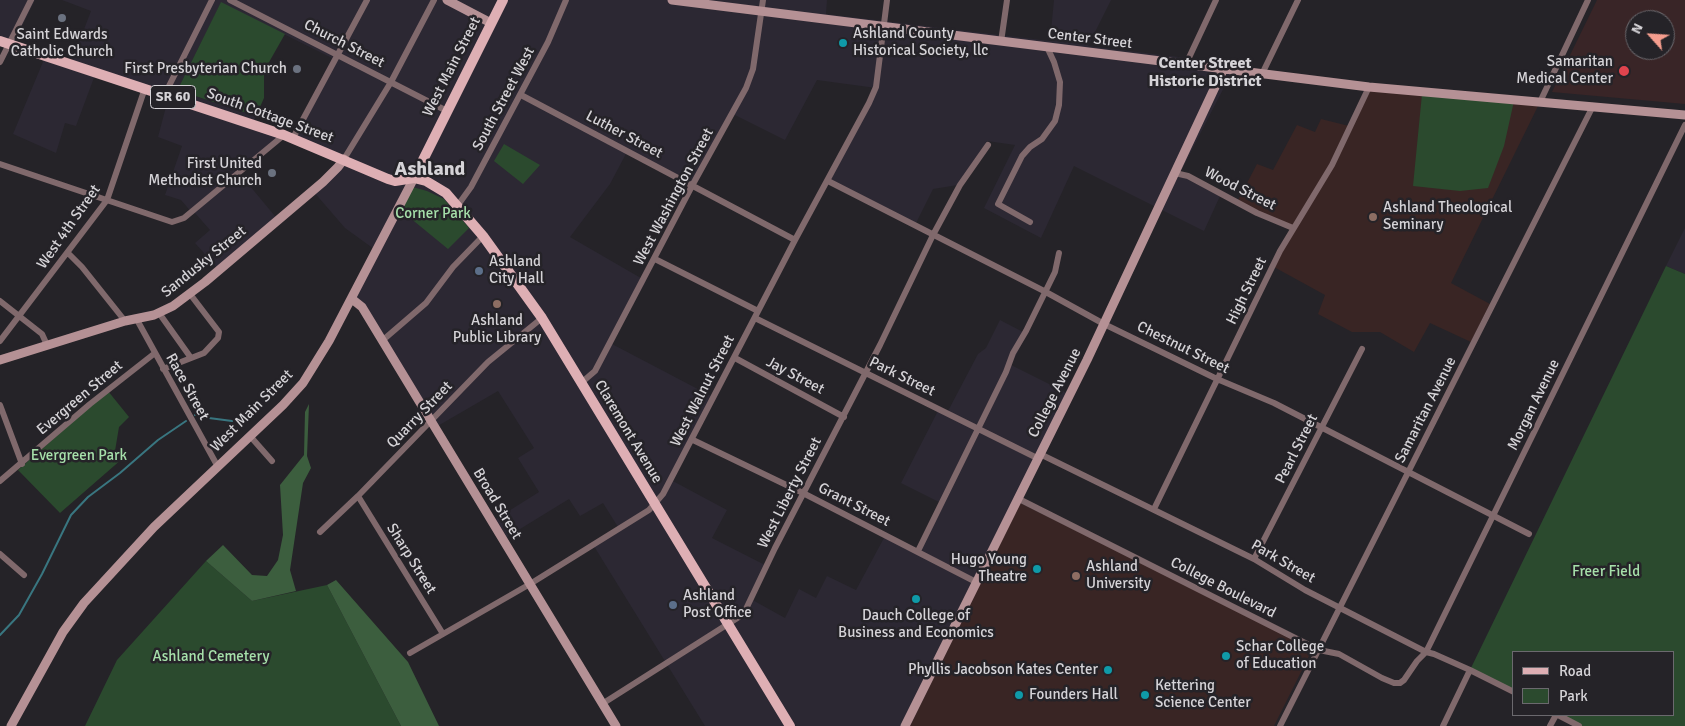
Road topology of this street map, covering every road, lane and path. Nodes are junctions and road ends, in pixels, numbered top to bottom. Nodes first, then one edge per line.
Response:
1 (31, 0) edge
2 (212, 0) edge
3 (230, 0) edge
4 (367, 0) edge
5 (434, 0) edge
6 (447, 0) edge
7 (503, 0) edge
8 (566, 0) edge
9 (672, 0) edge
10 (763, 0) edge
11 (887, 0) edge
12 (1007, 0) edge
13 (1216, 0) edge
14 (1298, 0) edge
15 (1588, 0) edge
16 (696, 2) edge
17 (761, 10) junction
18 (491, 23) junction
19 (884, 27) junction
20 (4, 42) edge
21 (1001, 42) junction
22 (1047, 48) junction
23 (337, 55) junction
24 (0, 62) edge
25 (1186, 64) junction
26 (1223, 70) junction
27 (1262, 74) junction
28 (391, 82) junction
29 (1368, 87) junction
30 (145, 88) junction
31 (165, 94) junction
32 (521, 95) junction
33 (1540, 102) junction
34 (1593, 106) junction
35 (447, 112) junction
36 (1685, 115) edge
37 (1685, 125) edge
38 (288, 136) junction
39 (988, 145) dead end
40 (344, 159) junction
41 (0, 164) edge
42 (1175, 173) junction
43 (414, 178) junction
44 (828, 181) junction
45 (693, 184) junction
46 (107, 200) junction
47 (458, 206) junction
48 (1030, 222) dead end
49 (1293, 228) junction
50 (933, 235) junction
51 (483, 236) junction
52 (795, 240) junction
53 (68, 253) junction
54 (1059, 253) dead end
55 (655, 259) junction
56 (1044, 291) junction
57 (190, 294) junction
58 (352, 299) junction
59 (0, 301) edge
60 (758, 311) junction
61 (159, 313) junction
62 (19, 316) junction
63 (136, 318) junction
64 (542, 318) junction
65 (755, 318) junction
66 (125, 321) junction
67 (1104, 324) junction
68 (383, 340) junction
69 (0, 341) edge
70 (47, 345) junction
71 (1362, 349) dead end
72 (154, 353) junction
73 (191, 358) junction
74 (735, 358) junction
75 (0, 360) edge
76 (163, 368) junction
77 (866, 373) junction
78 (1217, 379) junction
79 (581, 383) junction
80 (0, 405) edge
81 (844, 416) junction
82 (432, 421) junction
83 (1321, 428) junction
84 (978, 429) junction
85 (250, 436) junction
86 (693, 440) junction
87 (1038, 456) junction
88 (272, 461) dead end
89 (22, 464) junction
90 (218, 467) junction
91 (1408, 472) junction
92 (0, 481) edge
93 (803, 493) junction
94 (358, 496) junction
95 (1017, 498) junction
96 (655, 504) junction
97 (1154, 509) junction
98 (1494, 516) junction
99 (320, 532) dead end
100 (1529, 534) dead end
101 (918, 552) junction
102 (0, 554) edge
103 (1254, 559) junction
104 (24, 575) dead end
105 (976, 582) junction
106 (530, 584) junction
107 (1340, 608) junction
108 (728, 624) junction
109 (442, 634) junction
110 (1319, 650) junction
111 (1426, 652) junction
112 (410, 653) dead end
113 (1470, 670) junction
114 (1392, 682) joint
115 (1512, 691) edge
116 (602, 704) junction
117 (1559, 716) edge
118 (11, 726) edge
119 (616, 726) edge
120 (790, 726) edge
121 (905, 726) edge
122 (1280, 726) edge
123 (1443, 726) edge
124 (1579, 726) edge

1 - 20 street
2 - 31 street
3 - 23 street, Church Street
4 - 23 street
5 - 28 street
6 - 18 street
7 - 18 main road, West Main Street
8 - 32 street, South Street West
9 - 16 street, Center Street
10 - 17 street, West Washington Street
11 - 19 street, West Walnut Street
12 - 21 street
13 - 25 street
14 - 27 street
15 - 33 street
16 - 17 street, Center Street
17 - 19 street, Center Street
17 - 45 street, West Washington Street
18 - 35 main road, West Main Street
19 - 21 street, Center Street
19 - 44 street, West Walnut Street
20 - 24 street
20 - 30 main road, South Cottage Street / SR 60
21 - 22 street, Center Street
22 - 25 street, Center Street
22 - 48 street
23 - 28 street, Church Street
23 - 38 street
25 - 26 street, Center Street
26 - 27 street, Center Street
26 - 42 street, College Avenue
27 - 29 street, Center Street
28 - 35 street, Church Street
28 - 40 street
29 - 33 street, Center Street
29 - 49 street, High Street
30 - 31 main road, South Cottage Street / SR 60
30 - 46 street, West 4th Street
31 - 38 main road, South Cottage Street / SR 60
32 - 45 street, Luther Street
32 - 47 street, South Street West
33 - 34 street, Center Street
34 - 36 street, Center Street
34 - 91 street, Samaritan Avenue
35 - 43 main road, West Main Street
37 - 98 street, Morgan Avenue
38 - 40 main road, South Cottage Street / SR 60
38 - 46 street
39 - 50 street, West Liberty Street
40 - 43 main road, South Cottage Street / SR 60
40 - 57 street, Sandusky Street
41 - 46 street
42 - 49 street, Wood Street
42 - 67 street, College Avenue
43 - 47 main road, Claremont Avenue
43 - 58 street, West Main Street
44 - 50 street, Chestnut Street
44 - 52 street, West Walnut Street
45 - 52 street, Luther Street
45 - 55 street, West Washington Street
46 - 53 street, West 4th Street
47 - 51 main road, Claremont Avenue
49 - 78 street, High Street
50 - 56 street, Chestnut Street
50 - 77 street, West Liberty Street
51 - 64 main road, Claremont Avenue
51 - 68 street
52 - 60 street, West Walnut Street
53 - 62 street, West 4th Street
53 - 66 street
54 - 56 street
55 - 60 street
55 - 79 street, West Washington Street
56 - 67 street, Chestnut Street
56 - 84 street
57 - 61 street, Sandusky Street
57 - 73 street
58 - 68 street, Broad Street
58 - 85 street, West Main Street
59 - 62 street
60 - 65 street, West Walnut Street
61 - 63 street, Sandusky Street
61 - 73 street
62 - 69 street, West 4th Street
62 - 70 street
63 - 66 street, Sandusky Street
63 - 72 street, Race Street
64 - 79 main road, Claremont Avenue
64 - 82 street, Quarry Street
65 - 74 street, West Walnut Street
65 - 77 street, Park Street
66 - 70 street, Sandusky Street
67 - 78 street, Chestnut Street
67 - 87 street, College Avenue
68 - 82 street, Broad Street
70 - 75 street, Sandusky Street
71 - 83 street, Pearl Street
72 - 76 street, Race Street
72 - 89 street, Evergreen Street
73 - 76 street
74 - 81 street, Jay Street
74 - 86 street, West Walnut Street
76 - 90 street, Race Street
77 - 81 street, West Liberty Street
77 - 84 street, Park Street
78 - 83 street, Chestnut Street
78 - 97 street, High Street
79 - 96 main road, Claremont Avenue
80 - 89 street
81 - 93 street, West Liberty Street
82 - 94 street, Quarry Street
82 - 106 street, Broad Street
83 - 91 street, Chestnut Street
83 - 103 street, Pearl Street
84 - 87 street, Park Street
84 - 101 street
85 - 88 street
85 - 90 street, West Main Street
86 - 93 street, Grant Street
86 - 96 street, West Walnut Street
87 - 95 street, College Avenue
87 - 97 street, Park Street
89 - 92 street, Evergreen Street
90 - 118 street, West Main Street
91 - 98 street, Chestnut Street
91 - 107 street, Samaritan Avenue
93 - 101 street, Grant Street
93 - 108 street, West Liberty Street
94 - 99 street, Quarry Street
94 - 109 street, Sharp Street
95 - 105 street, College Avenue
95 - 110 street, College Boulevard
96 - 106 street, West Walnut Street
96 - 108 main road, Claremont Avenue
97 - 103 street, Park Street
98 - 100 street, Chestnut Street
98 - 111 street, Morgan Avenue
101 - 105 street, Grant Street
102 - 104 street
103 - 107 street, Park Street
105 - 121 street, College Avenue
106 - 109 street, West Walnut Street
106 - 116 street, Broad Street
107 - 110 street, Samaritan Avenue
107 - 111 street, Park Street
108 - 116 street, West Liberty Street
108 - 120 main road, Claremont Avenue
109 - 112 street, West Walnut Street
110 - 114 street, College Boulevard
110 - 122 street, Samaritan Avenue
111 - 113 street, Park Street
111 - 114 street, Morgan Avenue
113 - 115 street, Park Street
113 - 123 street
116 - 119 street, Broad Street
117 - 124 street

